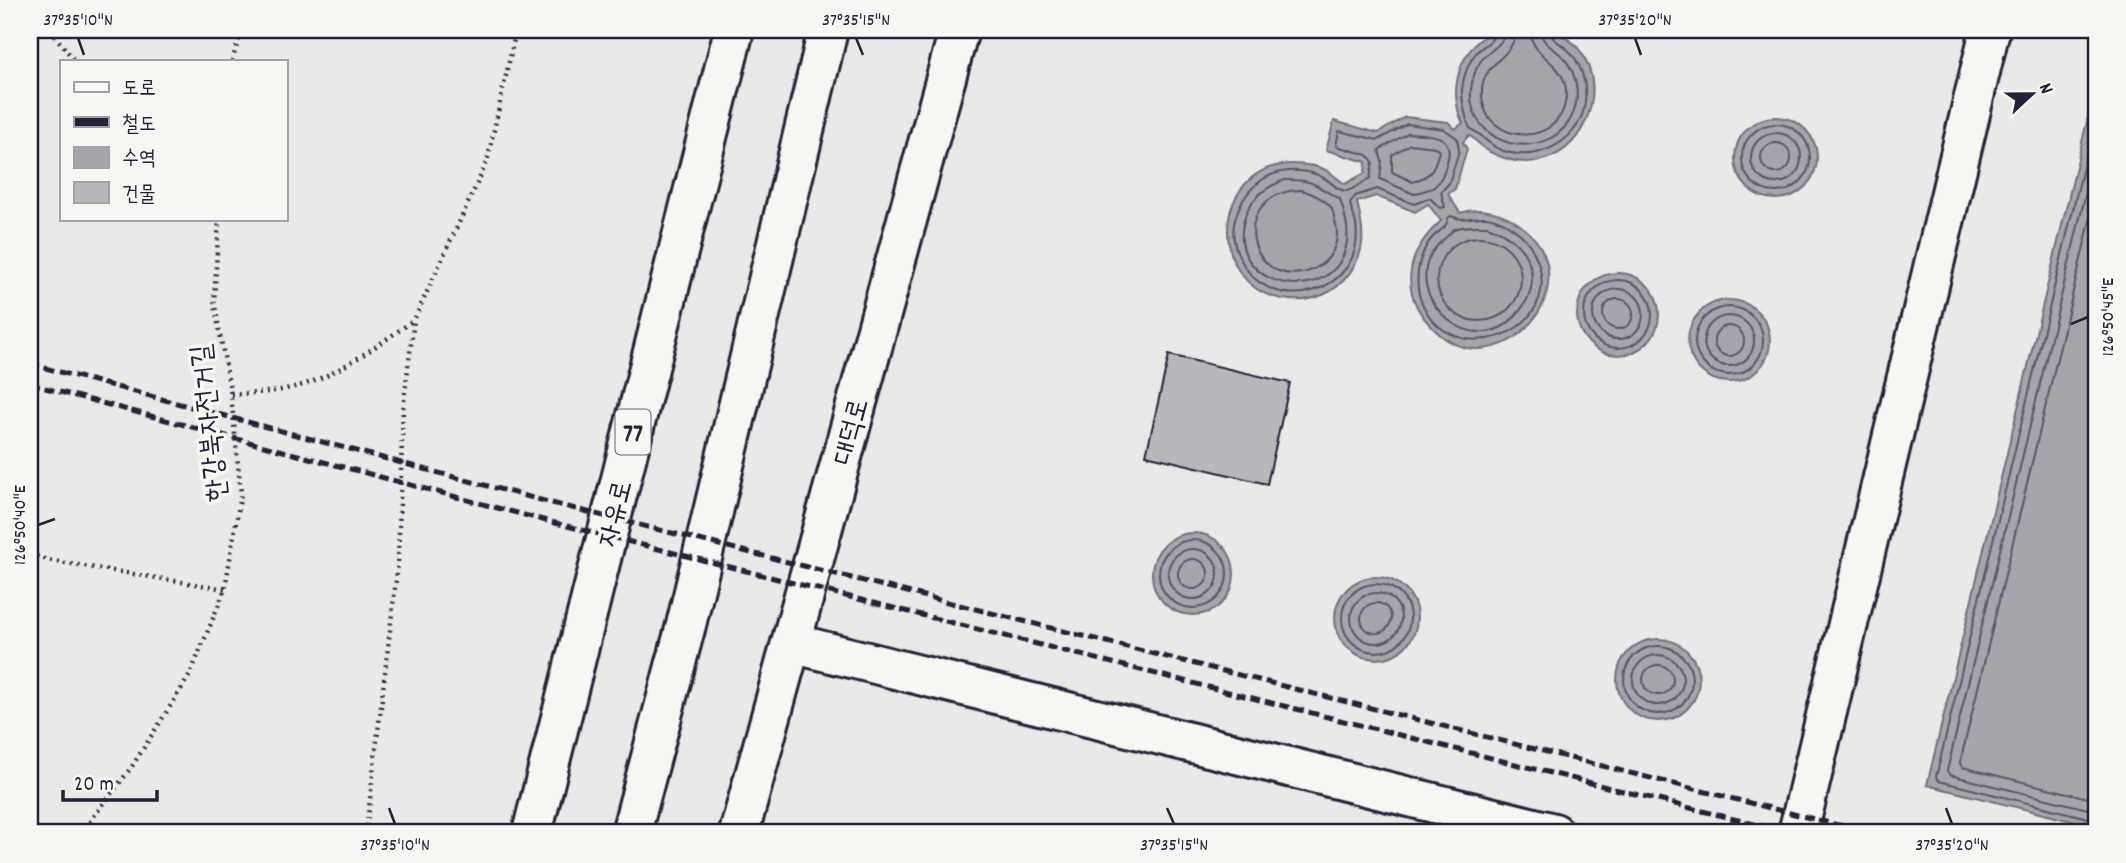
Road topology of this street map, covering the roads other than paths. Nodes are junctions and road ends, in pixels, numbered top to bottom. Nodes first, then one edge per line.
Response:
1 (734, 30) edge
2 (828, 30) edge
3 (959, 30) edge
4 (1990, 30) edge
5 (791, 643) junction
6 (532, 833) edge
7 (631, 833) edge
8 (739, 833) edge
9 (1553, 833) edge
10 (1798, 833) edge

1 - 6 main road, 자유로 / 77
2 - 7 main road
3 - 5 main road, 대덕로
4 - 10 main road
5 - 8 main road, 대덕로
5 - 9 main road

